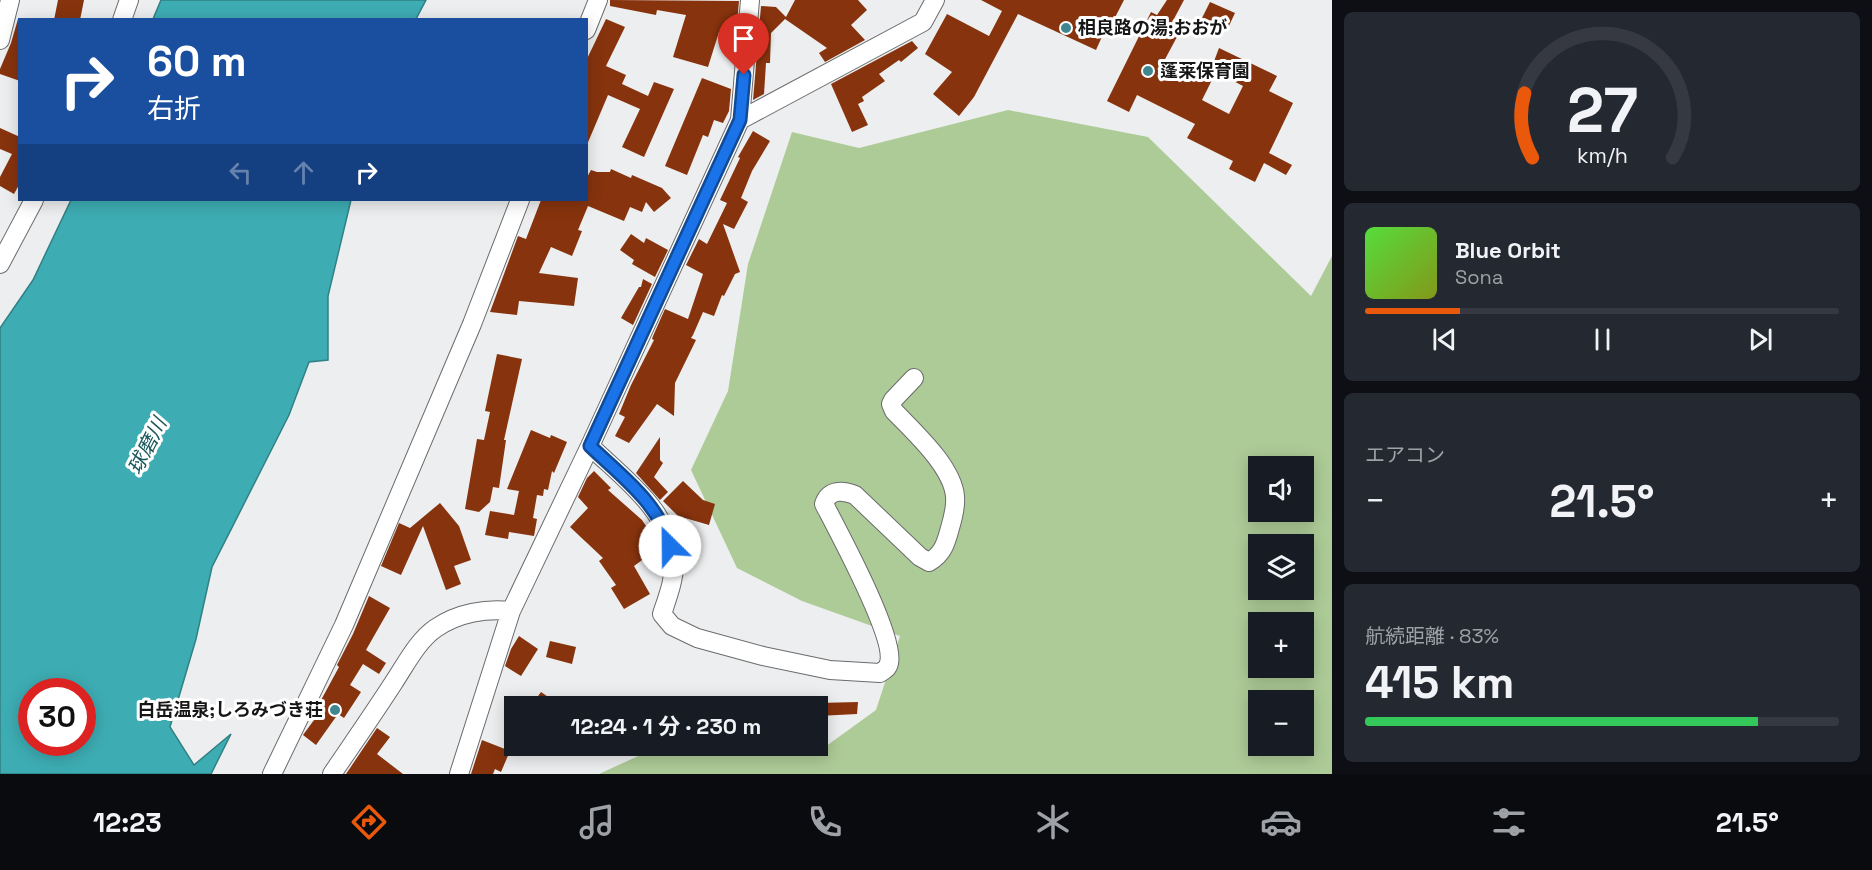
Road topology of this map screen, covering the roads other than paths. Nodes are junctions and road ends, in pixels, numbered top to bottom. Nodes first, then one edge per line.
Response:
1 (10, 0) edge
2 (129, 0) edge
3 (598, 0) edge
4 (750, 0) edge
5 (935, 0) edge
6 (123, 18) edge
7 (588, 25) edge
8 (0, 40) edge
9 (740, 120) junction
10 (33, 201) edge
11 (520, 201) edge
12 (0, 264) edge
13 (914, 378) dead end
14 (590, 446) junction
15 (511, 611) junction
16 (272, 774) edge
17 (332, 774) edge
18 (459, 774) edge

1 - 8 street
2 - 6 street
3 - 7 street
4 - 9 street
5 - 9 street
9 - 14 street
10 - 12 street
11 - 16 street
13 - 14 street
14 - 15 street
15 - 17 street
15 - 18 street

